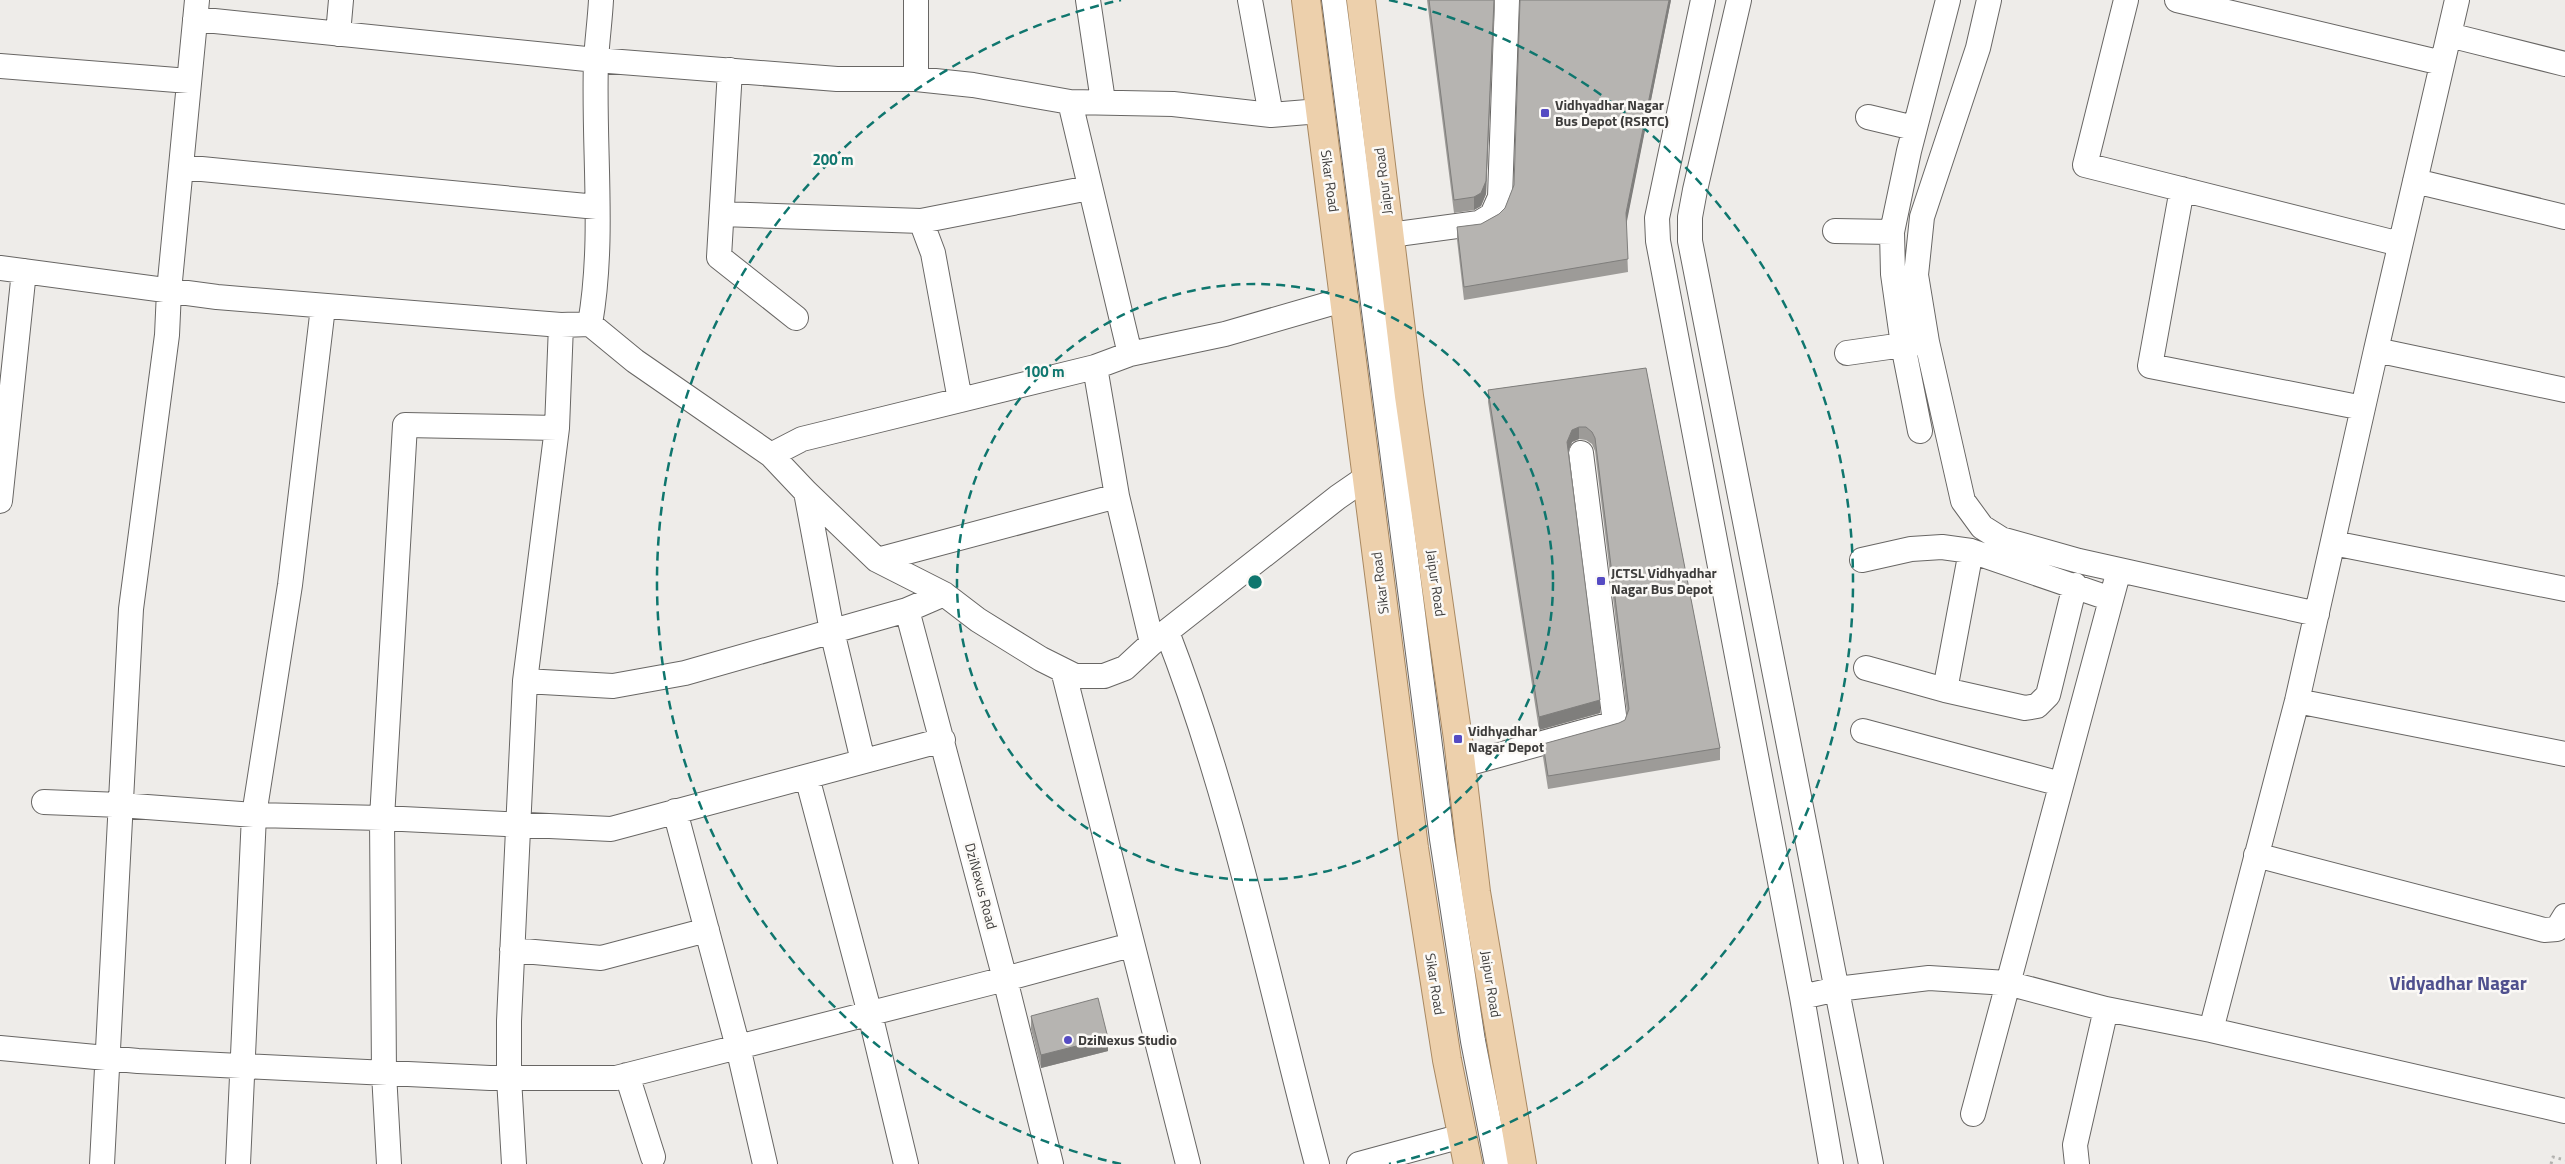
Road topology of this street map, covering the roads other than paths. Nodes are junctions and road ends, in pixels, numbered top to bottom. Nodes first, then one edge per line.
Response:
1 (341, 0) edge
2 (601, 0) edge
3 (916, 0) edge
4 (1088, 0) edge
5 (1250, 0) edge
6 (1306, 0) edge
7 (1334, 0) edge
8 (1361, 0) edge
9 (1507, 0) edge
10 (1703, 0) edge
11 (1739, 0) edge
12 (1948, 0) edge
13 (1989, 0) edge
14 (2126, 0) edge
15 (2177, 0) edge
16 (2457, 0) edge
17 (196, 9) edge
18 (338, 34) junction
19 (2449, 35) junction
20 (596, 60) junction
21 (2442, 63) junction
22 (2565, 64) edge
23 (0, 66) edge
24 (730, 70) junction
25 (916, 80) junction
26 (189, 81) junction
27 (1103, 101) junction
28 (1070, 102) junction
29 (1320, 111) junction
30 (1271, 115) junction
31 (1868, 117) dead end
32 (1914, 128) junction
33 (181, 168) junction
34 (2415, 182) junction
35 (1089, 188) junction
36 (2182, 189) junction
37 (598, 207) junction
38 (722, 214) junction
39 (2565, 217) edge
40 (921, 221) junction
41 (1835, 231) dead end
42 (1892, 232) junction
43 (1390, 235) junction
44 (2400, 244) junction
45 (0, 268) edge
46 (24, 271) junction
47 (169, 291) junction
48 (1346, 298) junction
49 (323, 307) junction
50 (796, 318) dead end
51 (590, 324) junction
52 (562, 325) junction
53 (1927, 342) junction
54 (1903, 345) junction
55 (2376, 350) junction
56 (1847, 353) dead end
57 (1130, 354) junction
58 (1095, 367) junction
59 (2565, 390) edge
60 (960, 400) junction
61 (2363, 408) junction
62 (557, 428) junction
63 (1920, 431) dead end
64 (1581, 453) dead end
65 (771, 455) junction
66 (1367, 477) junction
67 (806, 492) junction
68 (1117, 496) junction
69 (0, 502) edge
70 (2333, 542) junction
71 (1971, 551) junction
72 (877, 560) junction
73 (1862, 560) dead end
74 (2119, 570) junction
75 (2075, 585) junction
76 (2565, 589) edge
77 (944, 594) junction
78 (2111, 598) junction
79 (907, 610) junction
80 (2317, 614) junction
81 (832, 631) junction
82 (1160, 637) junction
83 (1866, 668) dead end
84 (1063, 670) junction
85 (525, 681) junction
86 (1945, 690) junction
87 (2297, 701) junction
88 (1863, 731) dead end
89 (943, 740) junction
90 (2565, 754) edge
91 (863, 761) junction
92 (1460, 766) junction
93 (807, 777) junction
94 (2061, 784) junction
95 (44, 802) dead end
96 (120, 805) junction
97 (675, 812) junction
98 (254, 815) junction
99 (382, 818) junction
100 (518, 825) junction
101 (2256, 855) junction
102 (2565, 916) edge
103 (707, 930) junction
104 (1131, 945) junction
105 (512, 950) junction
106 (1005, 979) junction
107 (2007, 983) junction
108 (1837, 989) junction
109 (1802, 997) junction
110 (2106, 1009) junction
111 (870, 1014) junction
112 (2211, 1030) junction
113 (738, 1047) junction
114 (0, 1048) edge
115 (107, 1058) junction
116 (242, 1066) junction
117 (384, 1073) junction
118 (627, 1075) junction
119 (509, 1078) junction
120 (2565, 1111) edge
121 (1973, 1114) dead end
122 (1462, 1136) junction
123 (653, 1157) dead end
124 (102, 1164) edge
125 (238, 1164) edge
126 (389, 1164) edge
127 (514, 1164) edge
128 (766, 1164) edge
129 (906, 1164) edge
130 (1051, 1164) edge
131 (1188, 1164) edge
132 (1318, 1164) edge
133 (1359, 1164) edge
134 (1468, 1164) edge
135 (1497, 1164) edge
136 (1522, 1164) edge
137 (1831, 1164) edge
138 (1871, 1164) edge
139 (2077, 1164) edge

1 - 18 street
2 - 20 street
3 - 25 street
4 - 27 street
5 - 30 street
6 - 29 main road, Sikar Road
7 - 135 street
8 - 43 main road, Jaipur Road
9 - 43 street
10 - 109 street
11 - 108 street
12 - 32 street
13 - 53 street
14 - 36 street
15 - 21 street
16 - 19 street
17 - 18 street
17 - 26 street
18 - 20 street
19 - 21 street
19 - 22 street
20 - 24 street
20 - 37 street
21 - 34 street
23 - 26 street
24 - 25 street
24 - 38 street
25 - 28 street
26 - 33 street
27 - 28 street
27 - 30 street
28 - 35 street
29 - 30 street
29 - 48 main road, Sikar Road
31 - 32 street
32 - 42 street
33 - 37 street
33 - 47 street
34 - 39 street
34 - 44 street
35 - 40 street
35 - 57 street
36 - 44 street
36 - 61 street
37 - 51 street
38 - 40 street
38 - 50 street
40 - 60 street
41 - 42 street
42 - 54 street
43 - 92 main road, Jaipur Road
44 - 55 street
45 - 46 street
46 - 47 street
46 - 69 street
47 - 49 street
47 - 96 street
48 - 57 street
48 - 66 main road, Sikar Road
49 - 52 street
49 - 98 street
51 - 52 street
51 - 65 street
52 - 62 street
53 - 54 street
53 - 74 street
54 - 56 street
54 - 63 street
55 - 59 street
55 - 61 street
57 - 58 street
58 - 60 street
58 - 68 street
60 - 65 street
61 - 70 street
62 - 85 street
62 - 99 street
64 - 92 street
65 - 67 street
66 - 82 street
66 - 122 main road, Sikar Road
67 - 72 street
67 - 81 street
68 - 72 street
68 - 82 street
70 - 76 street
70 - 80 street
71 - 73 street
71 - 75 street
71 - 86 street
72 - 77 street
74 - 78 street
74 - 80 street
75 - 78 street
75 - 86 street
77 - 79 street
77 - 84 street
78 - 94 street
79 - 81 street
79 - 89 street, DziNexus Road
80 - 87 street
81 - 85 street
81 - 91 street
82 - 84 street
82 - 132 street
83 - 86 street
84 - 104 street
85 - 100 street
87 - 90 street
87 - 101 street
88 - 94 street
89 - 91 street
89 - 106 street, DziNexus Road
91 - 93 street
92 - 136 main road, Jaipur Road
93 - 97 street
93 - 111 street
94 - 107 street
95 - 96 street
96 - 98 street
96 - 115 street
97 - 100 street
97 - 103 street
98 - 99 street
98 - 116 street
99 - 100 street
99 - 117 street
100 - 105 street
101 - 102 street
101 - 112 street
103 - 105 street
103 - 113 street
104 - 106 street
104 - 131 street
105 - 119 street
106 - 111 street
106 - 130 street, DziNexus Road
107 - 108 street
107 - 110 street
107 - 121 street
108 - 109 street
108 - 138 street
109 - 137 street
110 - 112 street
110 - 139 street
111 - 113 street
111 - 129 street
112 - 120 street
113 - 118 street
113 - 128 street
114 - 115 street
115 - 116 street
115 - 124 street
116 - 117 street
116 - 125 street
117 - 119 street
117 - 126 street
118 - 119 street
118 - 123 street
119 - 127 street
122 - 133 street
122 - 134 main road, Sikar Road

